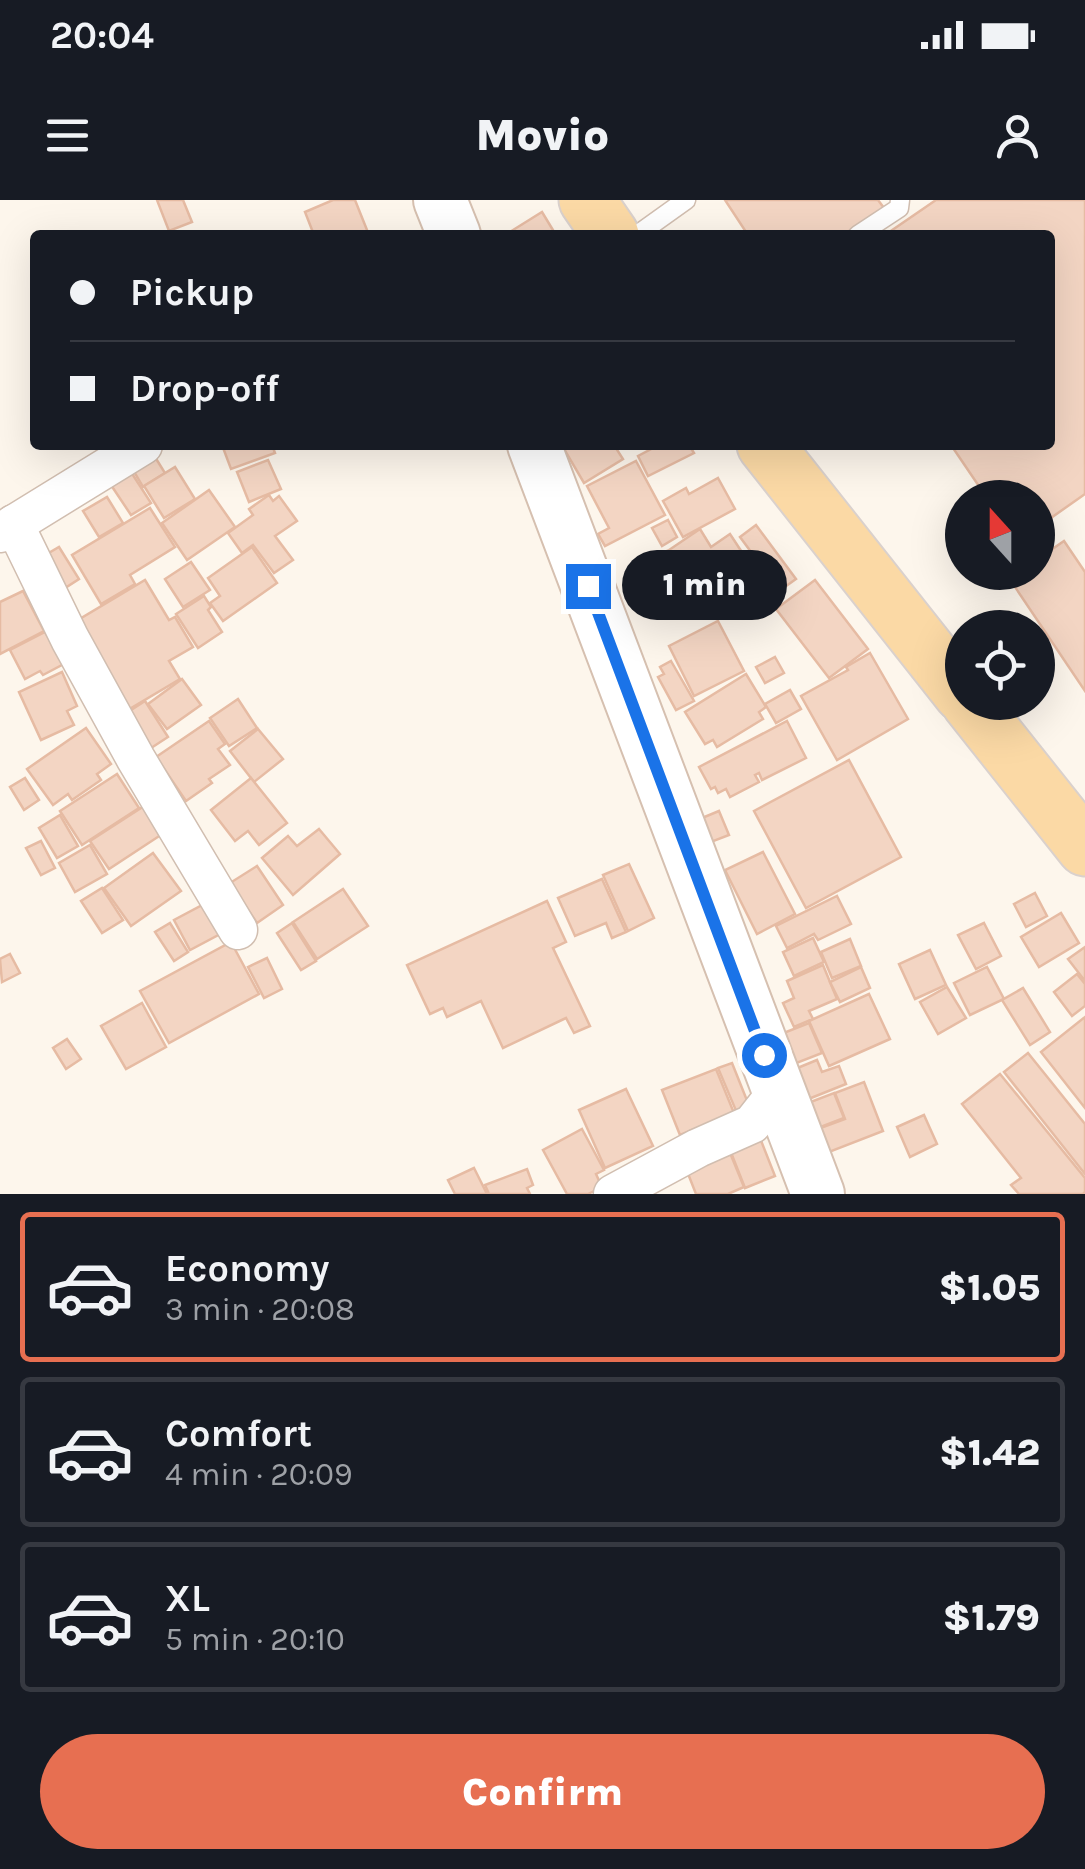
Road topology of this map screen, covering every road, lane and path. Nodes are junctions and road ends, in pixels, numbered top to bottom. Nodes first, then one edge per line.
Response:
1 (440, 200) edge
2 (588, 200) edge
3 (686, 200) edge
4 (900, 200) edge
5 (452, 230) edge
6 (608, 230) edge
7 (644, 230) edge
8 (866, 230) edge
9 (134, 450) edge
10 (536, 450) edge
11 (769, 450) edge
12 (7, 529) edge
13 (945, 673) edge
14 (983, 720) edge
15 (1085, 848) edge
16 (238, 930) dead end
17 (778, 1091) junction
18 (612, 1194) edge
19 (818, 1194) edge

1 - 5 street
2 - 6 main road
3 - 7 lane
4 - 8 lane
9 - 12 street
10 - 17 street
11 - 13 main road
12 - 16 street
14 - 15 main road
17 - 18 street
17 - 19 street

